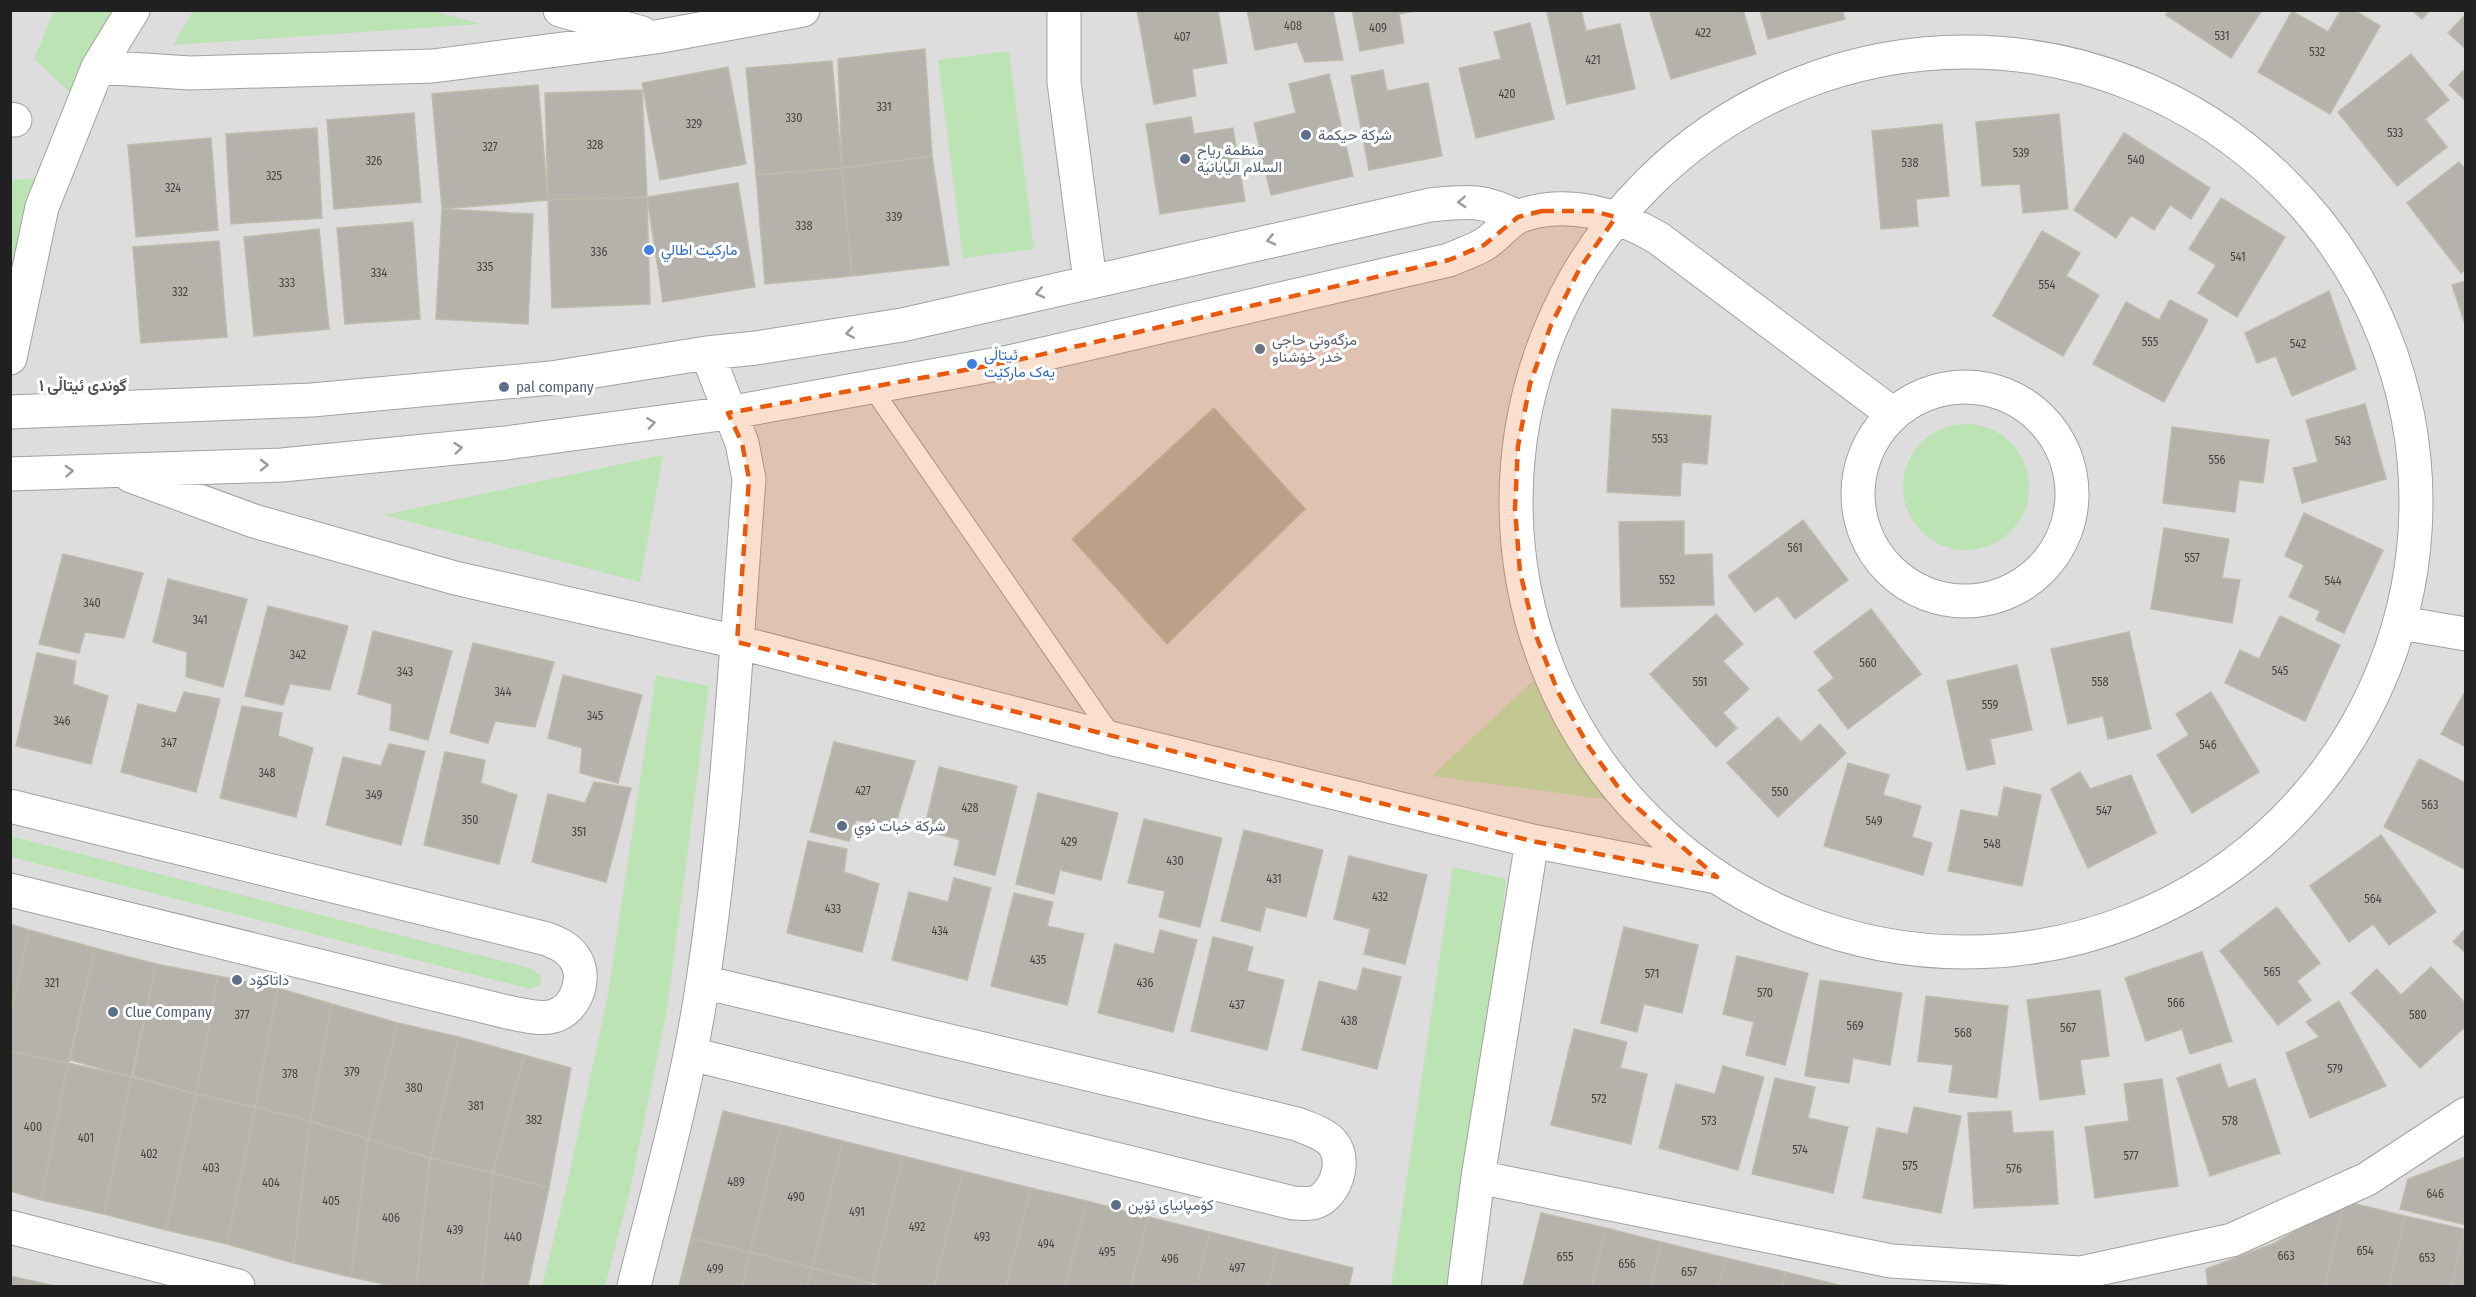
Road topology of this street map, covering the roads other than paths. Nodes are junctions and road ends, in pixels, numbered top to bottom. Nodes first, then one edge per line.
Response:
1 (133, 10) edge
2 (560, 10) edge
3 (804, 10) edge
4 (1064, 10) edge
5 (656, 37) junction
6 (98, 67) junction
7 (1518, 217) junction
8 (1616, 217) junction
9 (1090, 281) junction
10 (707, 353) junction
11 (10, 358) edge
12 (872, 388) junction
13 (10, 412) edge
14 (729, 413) junction
15 (1893, 414) junction
16 (113, 469) junction
17 (10, 474) edge
18 (2401, 623) junction
19 (2466, 634) edge
20 (737, 642) junction
21 (1114, 739) junction
22 (10, 806) edge
23 (1532, 841) junction
24 (1717, 876) junction
25 (10, 890) edge
26 (703, 982) junction
27 (691, 1054) junction
28 (2466, 1114) edge
29 (1478, 1177) junction
30 (10, 1227) edge
31 (1891, 1261) junction
32 (238, 1287) edge
33 (634, 1287) edge
34 (1464, 1287) edge
35 (1993, 1287) edge

1 - 6 street
2 - 5 street
3 - 5 street
4 - 9 street
5 - 6 street
6 - 11 street
7 - 8 street
7 -> 9 street
7 - 12 street
8 - 15 street
8 - 18 street
8 - 24 street
9 -> 10 street
10 - 13 street
10 - 14 street
12 - 14 street
12 - 21 lane
16 -> 14 street
14 - 20 street
15 - 15 street
17 -> 16 street
16 - 20 street
18 - 19 street
18 - 24 street
20 - 21 street
20 - 26 street
21 - 23 street
22 - 25 street
23 - 24 street
23 - 29 street
26 - 27 street
26 - 27 street
27 - 33 street
28 - 31 street
29 - 31 street
29 - 34 street
30 - 32 street
31 - 35 street

